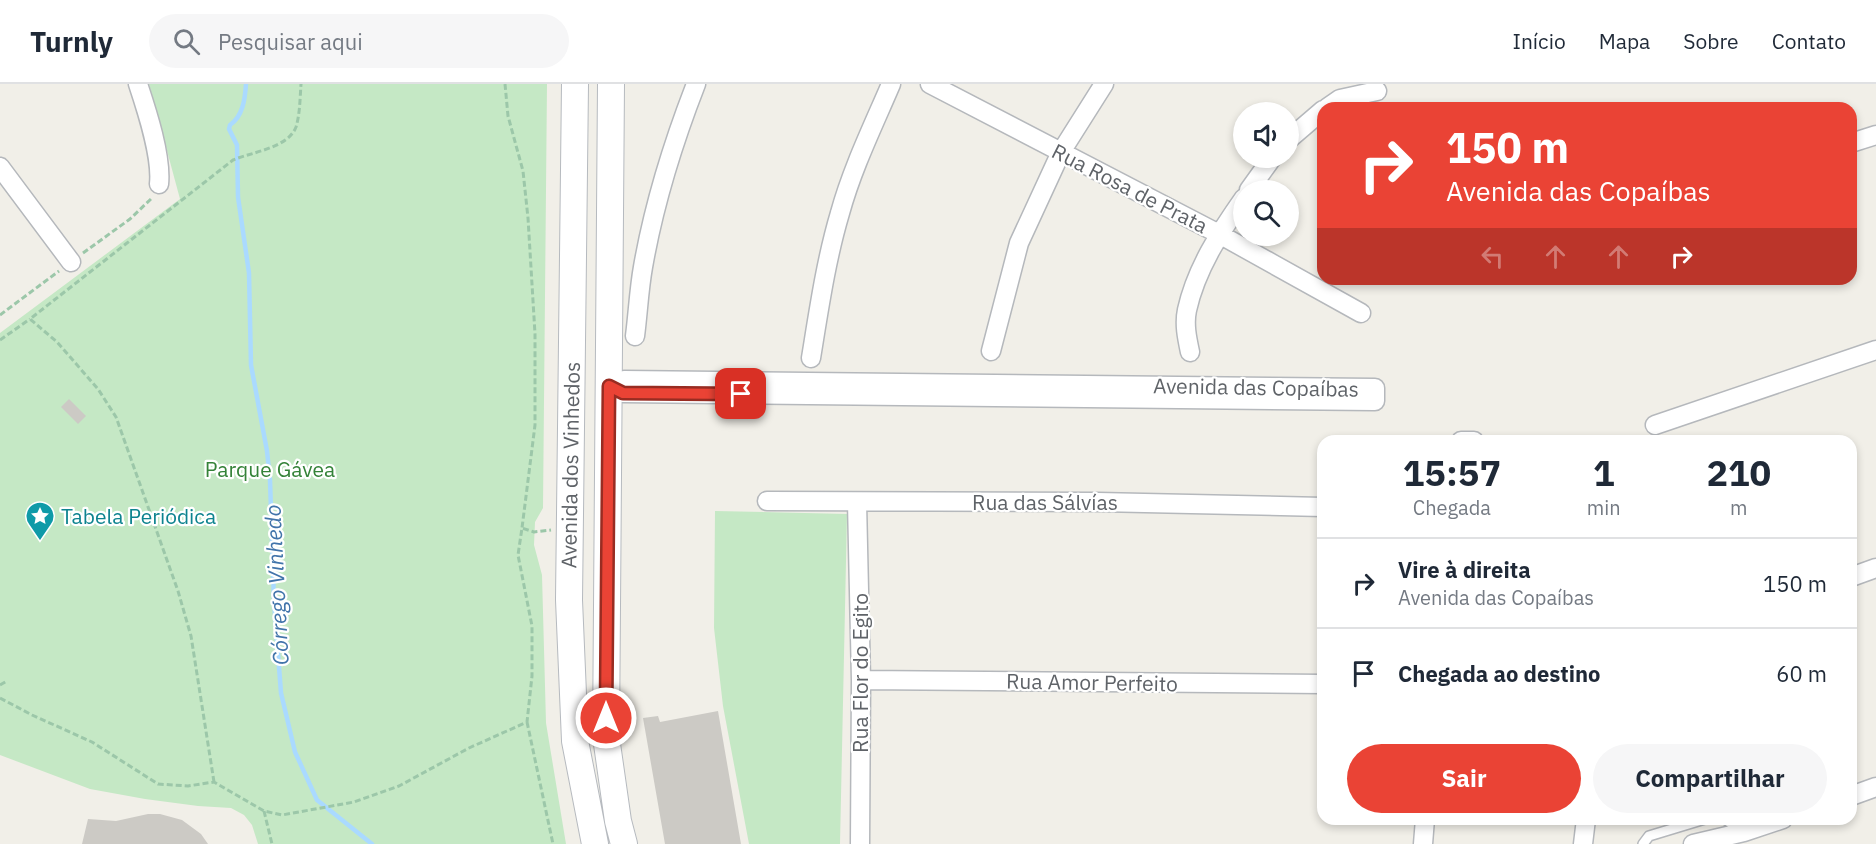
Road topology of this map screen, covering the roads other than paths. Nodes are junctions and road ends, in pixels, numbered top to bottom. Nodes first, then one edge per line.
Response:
1 (138, 84) edge
2 (575, 84) edge
3 (589, 84) edge
4 (611, 84) edge
5 (696, 84) edge
6 (891, 84) edge
7 (930, 84) edge
8 (1104, 84) edge
9 (1377, 90) dead end
10 (1336, 102) edge
11 (1317, 116) edge
12 (1299, 131) edge
13 (1876, 135) edge
14 (1857, 141) edge
15 (1061, 152) junction
16 (610, 158) junction
17 (0, 167) edge
18 (159, 184) road end
19 (1233, 214) edge
20 (1219, 234) junction
21 (71, 262) road end
22 (1361, 313) dead end
23 (635, 336) dead end
24 (1876, 350) edge
25 (991, 351) dead end
26 (1190, 352) dead end
27 (811, 358) dead end
28 (609, 386) junction
29 (1655, 425) dead end
30 (767, 501) dead end
31 (857, 502) junction
32 (1317, 507) edge
33 (570, 523) junction
34 (1876, 568) edge
35 (1857, 575) edge
36 (861, 680) junction
37 (1317, 684) edge
38 (606, 737) junction
39 (1876, 788) edge
40 (1857, 794) edge
41 (1425, 825) edge
42 (1585, 825) edge
43 (1685, 825) edge
44 (1734, 825) edge
45 (1765, 825) edge
46 (1744, 832) junction
47 (595, 844) edge
48 (624, 844) edge
49 (860, 844) edge
50 (1423, 844) edge
51 (1583, 844) edge
52 (1643, 844) edge
53 (1693, 844) edge

1 - 18 street
2 - 33 main road, Avenida dos Vinhedos
3 - 16 main road
4 - 16 main road, Avenida dos Vinhedos
5 - 23 street
6 - 27 street
7 - 15 street, Rua Rosa de Prata
8 - 15 street
9 - 10 street
11 - 12 street
13 - 14 street
15 - 20 street, Rua Rosa de Prata
15 - 25 street
16 - 28 main road, Avenida dos Vinhedos
17 - 21 street
19 - 20 street
20 - 22 street, Rua Rosa de Prata
20 - 26 street
24 - 29 street
28 - 28 street, Avenida das Copaíbas
28 - 38 main road, Avenida dos Vinhedos
30 - 31 street, Rua das Sálvías
31 - 32 street, Rua das Sálvías
31 - 36 street, Rua Flor do Egito
33 - 38 main road
33 - 47 main road, Avenida dos Vinhedos
34 - 35 street
36 - 37 street, Rua Amor Perfeito
36 - 49 street, Rua Flor do Egito
38 - 48 main road, Avenida dos Vinhedos
39 - 40 street
41 - 50 street
42 - 51 street
43 - 52 lane
44 - 46 lane
45 - 46 street
46 - 53 street

